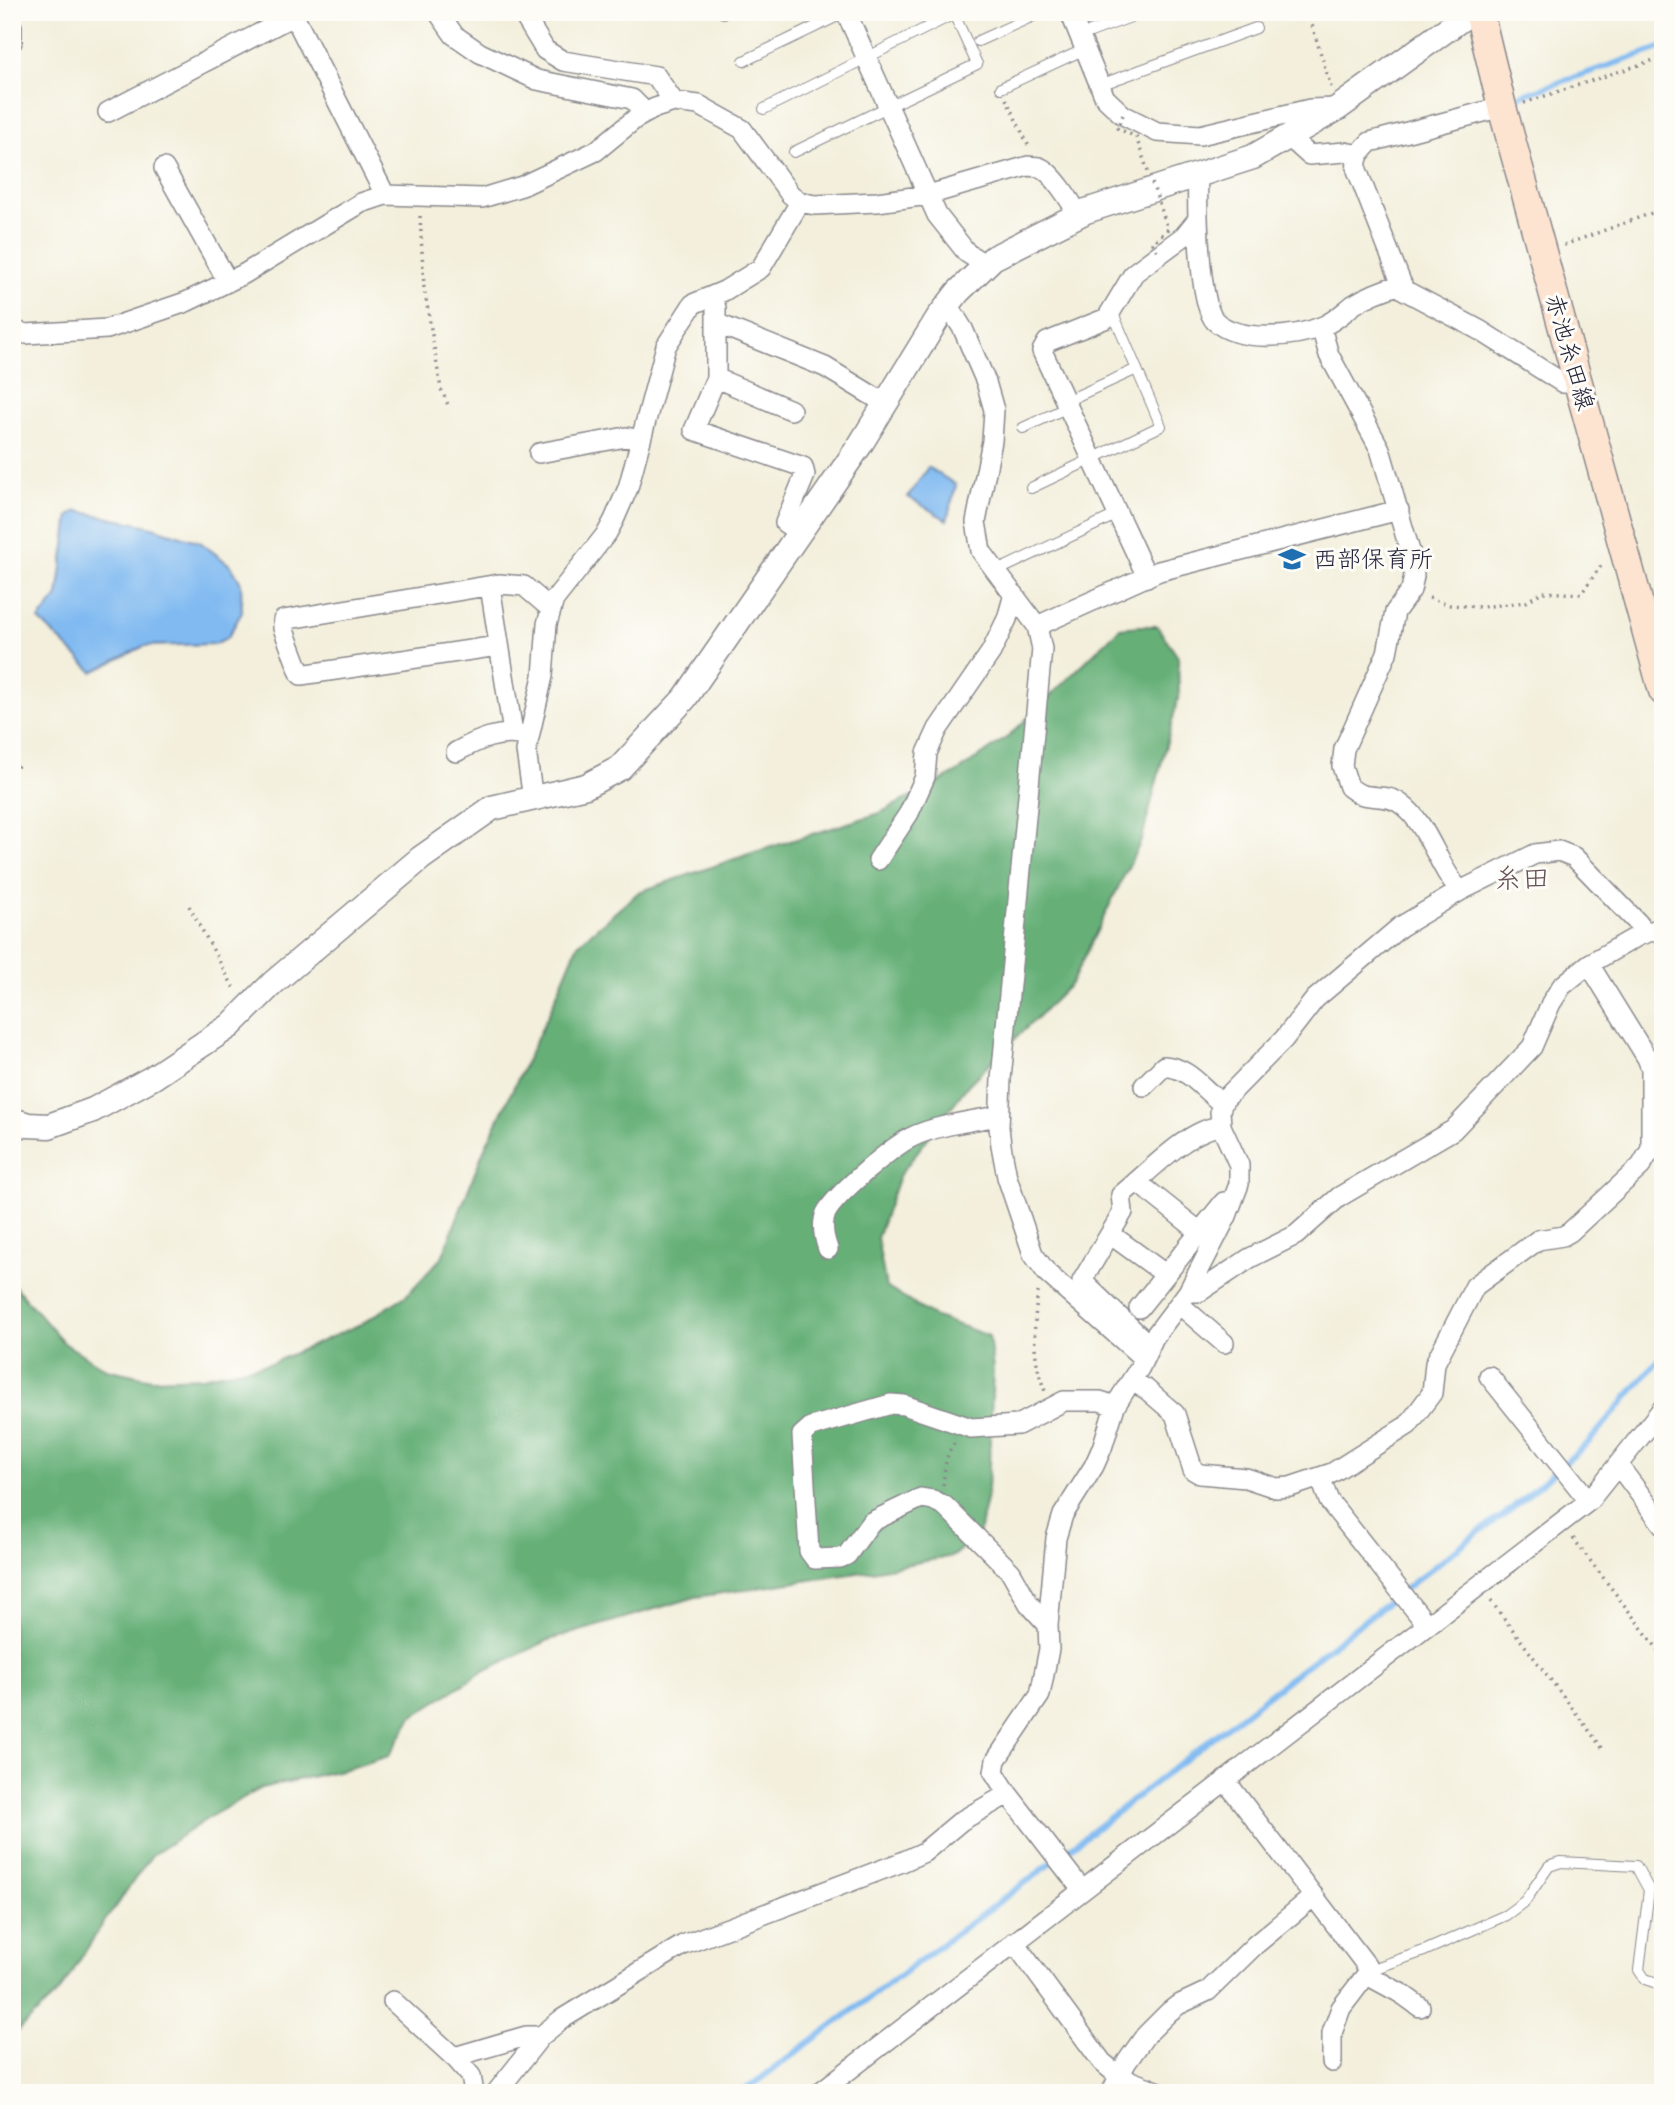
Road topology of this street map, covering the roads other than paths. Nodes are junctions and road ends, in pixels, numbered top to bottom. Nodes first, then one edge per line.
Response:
1 (438, 12) edge
2 (522, 12) edge
3 (846, 12) edge
4 (1042, 12) edge
5 (1070, 12) edge
6 (1144, 12) edge
7 (1471, 12) edge
8 (1479, 12) edge
9 (954, 13) edge
10 (293, 14) edge
11 (12, 27) edge
12 (1256, 28) dead end
13 (978, 41) dead end
14 (12, 42) edge
15 (1082, 43) junction
16 (867, 58) junction
17 (744, 61) dead end
18 (1100, 85) junction
19 (1001, 88) dead end
20 (674, 102) junction
21 (889, 106) junction
22 (1340, 107) junction
23 (1502, 107) junction
24 (764, 109) dead end
25 (108, 112) dead end
26 (646, 113) junction
27 (1289, 137) junction
28 (794, 152) dead end
29 (1358, 155) junction
30 (164, 168) dead end
31 (1198, 174) junction
32 (385, 195) junction
33 (928, 195) junction
34 (800, 202) junction
35 (1078, 215) junction
36 (1197, 220) junction
37 (986, 265) junction
38 (228, 282) junction
39 (1402, 284) junction
40 (712, 296) junction
41 (948, 305) junction
42 (1112, 310) junction
43 (716, 323) junction
44 (1321, 327) junction
45 (12, 330) edge
46 (1136, 369) junction
47 (716, 378) junction
48 (1580, 384) junction
49 (886, 404) junction
50 (1067, 404) junction
51 (791, 410) dead end
52 (1023, 428) dead end
53 (641, 440) junction
54 (539, 453) dead end
55 (1092, 457) junction
56 (1031, 488) dead end
57 (1399, 510) junction
58 (1118, 514) junction
59 (799, 532) junction
60 (997, 571) junction
61 (1147, 577) junction
62 (490, 586) junction
63 (1014, 594) junction
64 (551, 609) junction
65 (1037, 626) junction
66 (498, 646) junction
67 (1663, 691) edge
68 (521, 735) junction
69 (456, 752) dead end
70 (533, 799) junction
71 (878, 860) dead end
72 (1460, 891) junction
73 (1663, 927) edge
74 (1644, 933) junction
75 (1589, 964) junction
76 (1144, 1086) dead end
77 (1223, 1103) junction
78 (999, 1116) junction
79 (12, 1120) edge
80 (1221, 1126) junction
81 (1137, 1182) junction
82 (1232, 1202) junction
83 (1200, 1232) junction
84 (1110, 1234) junction
85 (828, 1250) dead end
86 (1165, 1275) junction
87 (1183, 1298) junction
88 (1139, 1308) dead end
89 (1224, 1343) dead end
90 (1147, 1353) junction
91 (1489, 1376) dead end
92 (1131, 1381) junction
93 (1115, 1406) junction
94 (1663, 1408) edge
95 (1618, 1465) junction
96 (1320, 1477) junction
97 (1588, 1501) junction
98 (1663, 1525) edge
99 (1048, 1625) junction
100 (1427, 1625) junction
101 (1225, 1780) junction
102 (1008, 1794) junction
103 (1082, 1890) junction
104 (1314, 1896) junction
105 (1014, 1942) junction
106 (1369, 1972) junction
107 (1663, 1985) edge
108 (393, 2001) dead end
109 (1420, 2007) dead end
110 (541, 2036) junction
111 (454, 2057) junction
112 (1332, 2062) dead end
113 (1116, 2085) edge
114 (474, 2093) edge
115 (496, 2093) edge
116 (819, 2093) edge
117 (1162, 2093) edge

1 - 26 street
2 - 20 street
3 - 16 street
3 - 17 lane
4 - 13 lane
5 - 15 street
6 - 15 lane
7 - 22 street
8 - 23 main road, 赤池糸田線
9 - 16 lane
9 - 21 lane
10 - 25 street
10 - 32 street
11 - 14 street
12 - 18 lane
15 - 18 street
15 - 19 lane
16 - 21 street
16 - 24 lane
18 - 22 street
20 - 26 street
20 - 34 street
21 - 28 lane
21 - 33 street
22 - 27 street
23 - 29 street
23 - 48 main road, 赤池糸田線
26 - 32 street
27 - 29 street
27 - 31 street
29 - 39 street
30 - 38 street
31 - 35 street
31 - 36 street
32 - 38 street
33 - 34 street
33 - 35 street
33 - 37 street
34 - 40 street
35 - 37 street
36 - 42 street
36 - 44 street
37 - 41 street
38 - 45 street
39 - 44 street
39 - 48 street
40 - 43 street
40 - 53 street
41 - 49 street
41 - 60 street
42 - 46 lane
42 - 50 street
43 - 47 street
43 - 49 street
44 - 57 street
46 - 50 lane
46 - 55 lane
47 - 51 street
47 - 59 street
48 - 67 main road, 赤池糸田線
49 - 59 street
50 - 52 lane
50 - 55 street
53 - 54 street
53 - 64 street
55 - 56 lane
55 - 58 street
57 - 61 street
57 - 72 street
58 - 60 lane
58 - 61 street
59 - 70 street
60 - 63 street
61 - 65 street
62 - 64 street
62 - 66 street
62 - 66 street
63 - 65 street
63 - 71 street
64 - 68 street
65 - 78 street
66 - 68 street
68 - 69 street
68 - 70 street
70 - 79 street
72 - 74 street
72 - 77 street
73 - 74 street
74 - 75 street
75 - 87 street
75 - 96 street
76 - 77 street
77 - 80 street
78 - 85 street
78 - 90 street
80 - 81 street
80 - 82 street
81 - 83 street
81 - 84 street
82 - 83 street
82 - 87 street
83 - 86 street
84 - 86 street
84 - 90 street
86 - 88 street
87 - 89 street
87 - 90 street
90 - 92 street
91 - 97 street
92 - 93 street
92 - 96 street
93 - 99 street
93 - 99 street
94 - 95 street
95 - 97 street
95 - 98 street
96 - 100 street
97 - 100 street
99 - 102 street
100 - 101 street
101 - 103 street
101 - 104 street
102 - 103 street
102 - 110 street
103 - 105 street
104 - 106 street
104 - 113 street
105 - 113 street
105 - 116 street
106 - 107 lane
106 - 109 street
106 - 112 street
108 - 111 street
110 - 111 street
110 - 115 street
111 - 114 street
113 - 117 street

